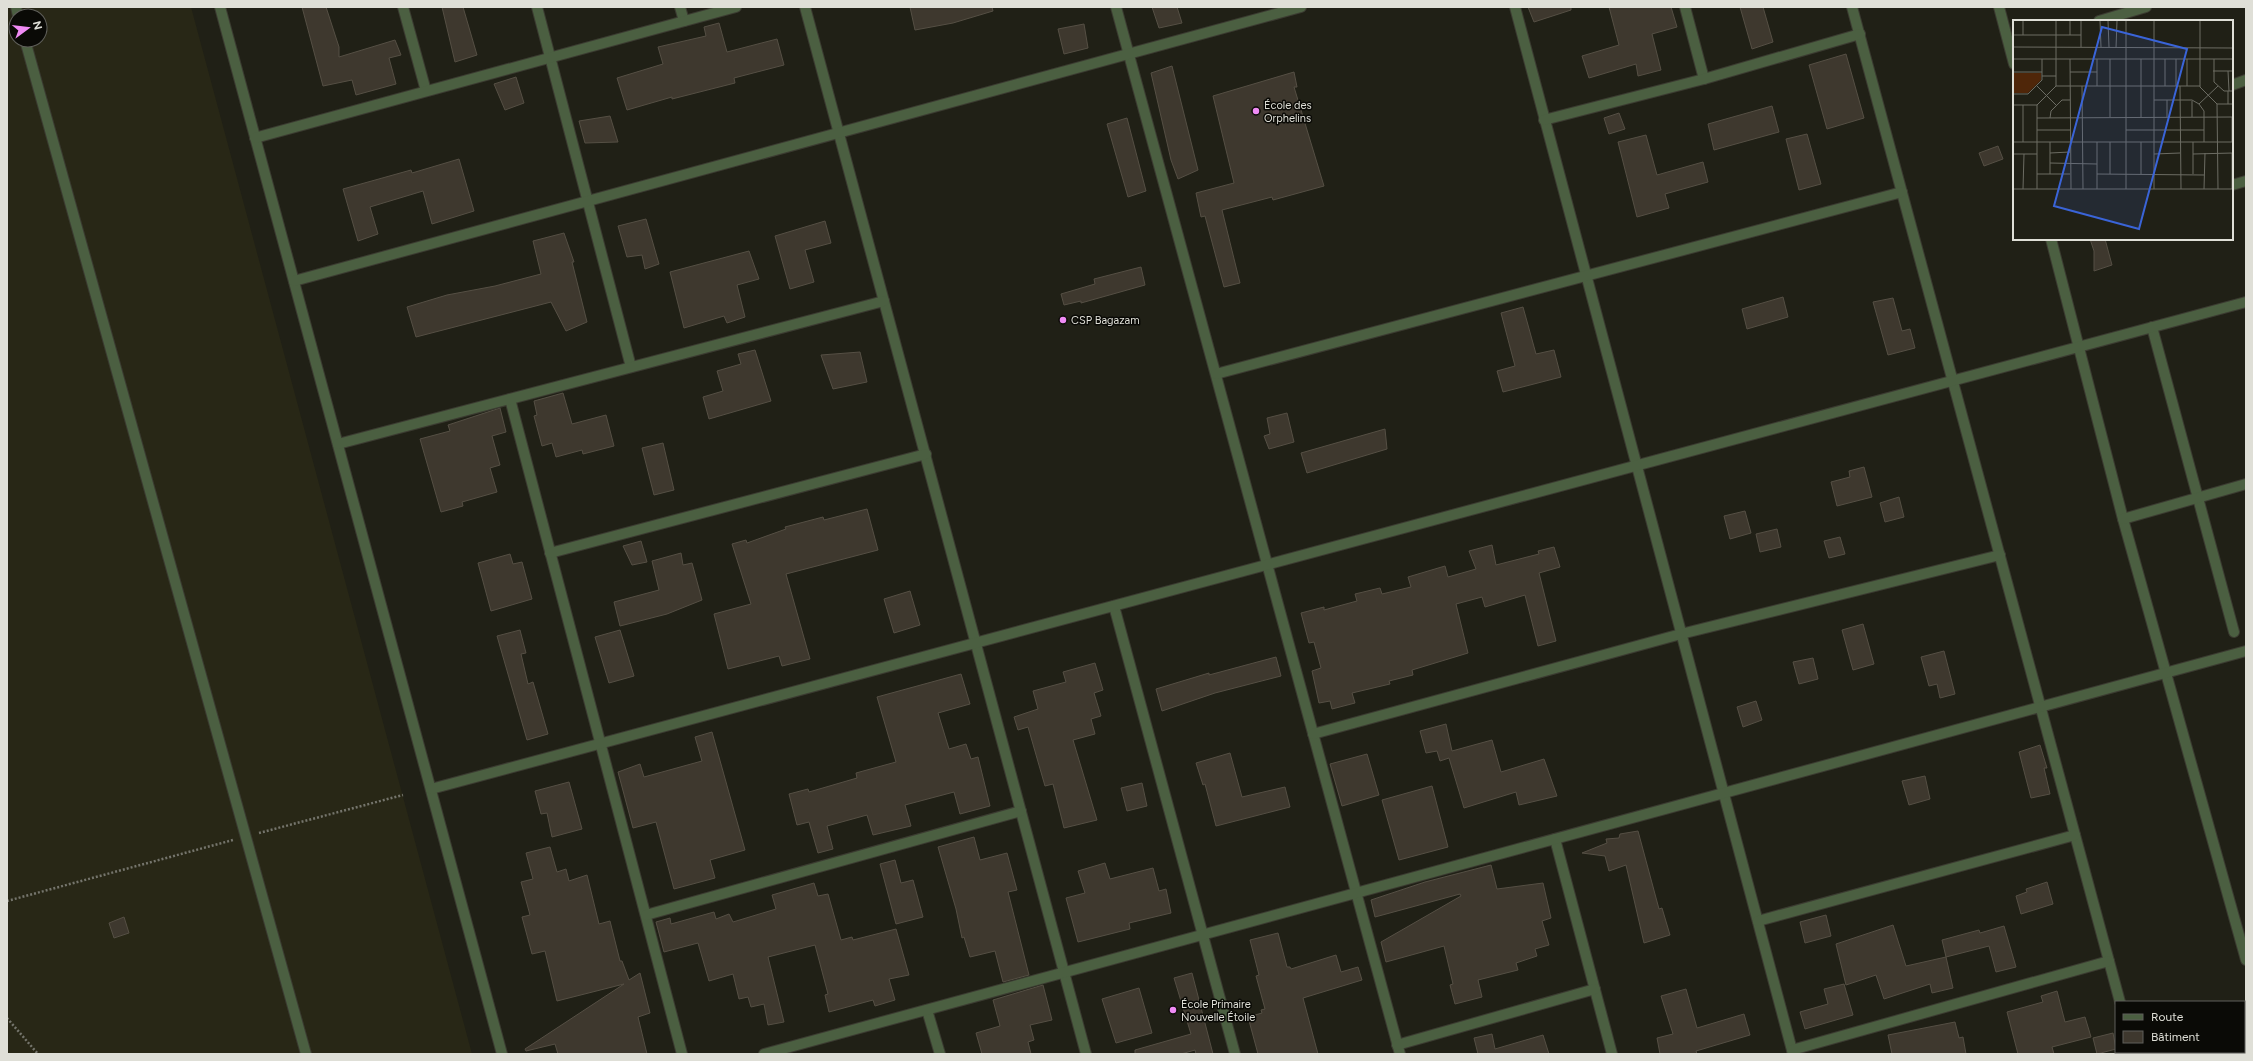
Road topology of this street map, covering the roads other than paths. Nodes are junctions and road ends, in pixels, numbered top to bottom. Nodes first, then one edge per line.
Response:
1 (220, 7) edge
2 (403, 7) edge
3 (537, 7) edge
4 (680, 7) edge
5 (736, 7) edge
6 (805, 7) edge
7 (1116, 7) edge
8 (1301, 7) edge
9 (1514, 7) edge
10 (1685, 7) edge
11 (1852, 7) edge
12 (1999, 7) edge
13 (2146, 7) edge
14 (2102, 20) edge
15 (684, 21) junction
16 (1860, 34) junction
17 (2012, 47) edge
18 (27, 48) edge
19 (1129, 54) junction
20 (550, 57) junction
21 (1704, 79) junction
22 (2246, 80) edge
23 (2233, 84) edge
24 (426, 91) junction
25 (1544, 120) junction
26 (839, 133) junction
27 (255, 138) junction
28 (2246, 181) edge
29 (2233, 185) edge
30 (1902, 192) junction
31 (588, 201) junction
32 (2052, 240) edge
33 (1586, 276) junction
34 (294, 281) junction
35 (884, 301) junction
36 (2246, 302) edge
37 (2152, 327) junction
38 (2080, 346) junction
39 (631, 367) junction
40 (1216, 374) junction
41 (1953, 381) junction
42 (510, 399) junction
43 (338, 444) junction
44 (926, 454) junction
45 (1637, 466) junction
46 (2246, 484) edge
47 (2199, 497) junction
48 (2123, 519) junction
49 (550, 553) junction
50 (2000, 555) junction
51 (1267, 565) junction
52 (1114, 606) junction
53 (2234, 632) dead end
54 (1681, 634) junction
55 (976, 643) junction
56 (2246, 651) edge
57 (2166, 673) junction
58 (2041, 707) junction
59 (1313, 734) junction
60 (601, 744) junction
61 (431, 789) junction
62 (1724, 793) junction
63 (1021, 811) junction
64 (2075, 835) junction
65 (1556, 839) junction
66 (1356, 893) junction
67 (646, 915) junction
68 (1758, 921) junction
69 (1202, 935) junction
70 (2246, 960) edge
71 (2109, 961) junction
72 (1064, 972) junction
73 (1595, 989) junction
74 (2120, 1001) edge
75 (927, 1010) junction
76 (1398, 1050) edge
77 (1792, 1052) edge
78 (306, 1054) edge
79 (502, 1054) edge
80 (682, 1054) edge
81 (764, 1054) edge
82 (940, 1054) edge
83 (1086, 1054) edge
84 (1235, 1054) edge
85 (1612, 1054) edge

1 - 27 street
2 - 24 street
3 - 20 street
4 - 15 street
5 - 15 street
6 - 26 street
7 - 19 street
8 - 19 street
9 - 25 street
10 - 21 street
11 - 16 street
12 - 17 street
13 - 14 street
15 - 20 street
16 - 21 street
16 - 30 street
18 - 78 street
19 - 26 street
19 - 40 street
20 - 24 street
20 - 31 street
21 - 25 street
22 - 23 street
24 - 27 street
25 - 33 street
26 - 31 street
26 - 35 street
27 - 34 street
28 - 29 street
30 - 33 street
30 - 41 street
31 - 34 street
31 - 39 street
32 - 38 street
33 - 40 street
33 - 45 street
34 - 43 street
35 - 39 street
35 - 44 street
36 - 37 street
37 - 38 street
37 - 47 street
38 - 41 street
38 - 48 street
39 - 42 street
40 - 51 street
41 - 45 street
41 - 50 street
42 - 43 street
42 - 49 street
43 - 61 street
44 - 49 street
44 - 55 street
45 - 51 street
45 - 54 street
46 - 47 street
47 - 48 street
47 - 53 street
48 - 57 street
49 - 60 street
50 - 54 street
50 - 58 street
51 - 52 street
51 - 59 street
52 - 55 street
52 - 69 street
54 - 59 street
54 - 62 street
55 - 60 street
55 - 63 street
56 - 57 street
57 - 58 street
57 - 70 street
58 - 62 street
58 - 64 street
59 - 66 street
60 - 61 street
60 - 67 street
61 - 79 street
62 - 65 street
62 - 68 street
63 - 67 street
63 - 72 street
64 - 68 street
64 - 71 street
65 - 66 street
65 - 73 street
66 - 69 street
66 - 76 street
67 - 80 street
68 - 77 street
69 - 72 street
69 - 84 street
71 - 74 street
71 - 77 street
72 - 75 street
72 - 83 street
73 - 76 street
73 - 85 street
75 - 81 street
75 - 82 street

